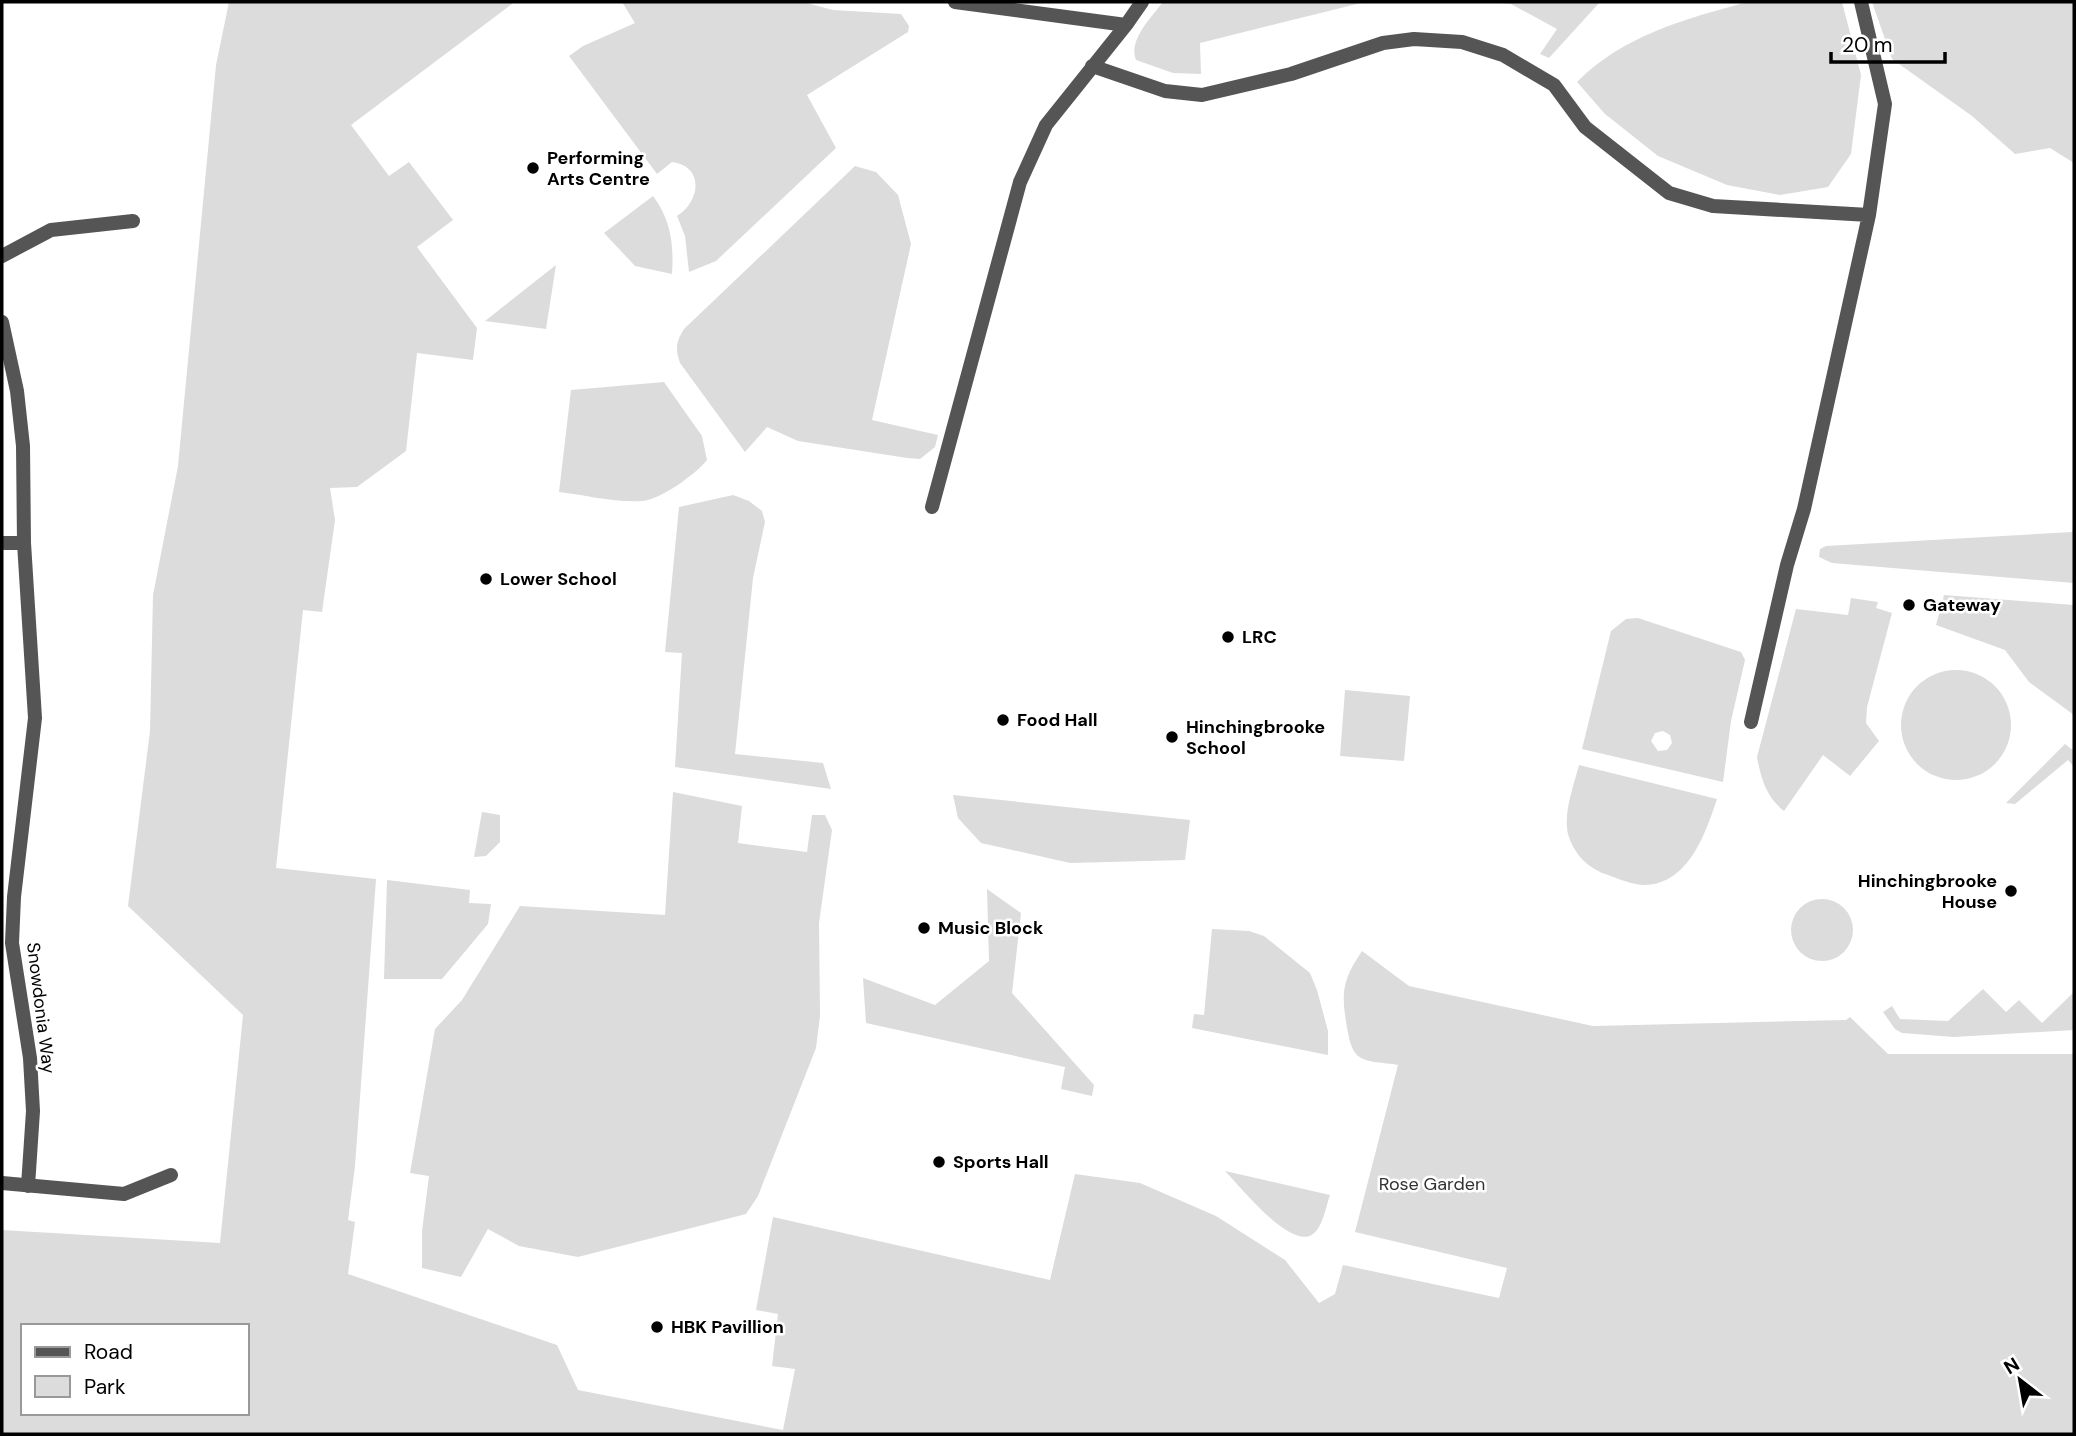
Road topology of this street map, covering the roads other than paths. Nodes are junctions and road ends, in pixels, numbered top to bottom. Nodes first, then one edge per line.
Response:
1 (955, 2) edge
2 (1142, 2) edge
3 (1861, 2) edge
4 (1126, 25) junction
5 (1092, 66) junction
6 (1869, 215) junction
7 (134, 221) dead end
8 (2, 256) edge
9 (2, 321) edge
10 (932, 507) dead end
11 (2, 543) edge
12 (24, 543) junction
13 (1751, 722) dead end
14 (171, 1175) dead end
15 (2, 1183) edge
16 (28, 1186) junction

1 - 4 street
2 - 4 street
3 - 6 street
4 - 5 street
5 - 6 street
5 - 10 street
6 - 13 street
7 - 8 street
9 - 12 street, Snowdonia Way
11 - 12 street
12 - 16 street, Snowdonia Way
14 - 16 street
15 - 16 street

